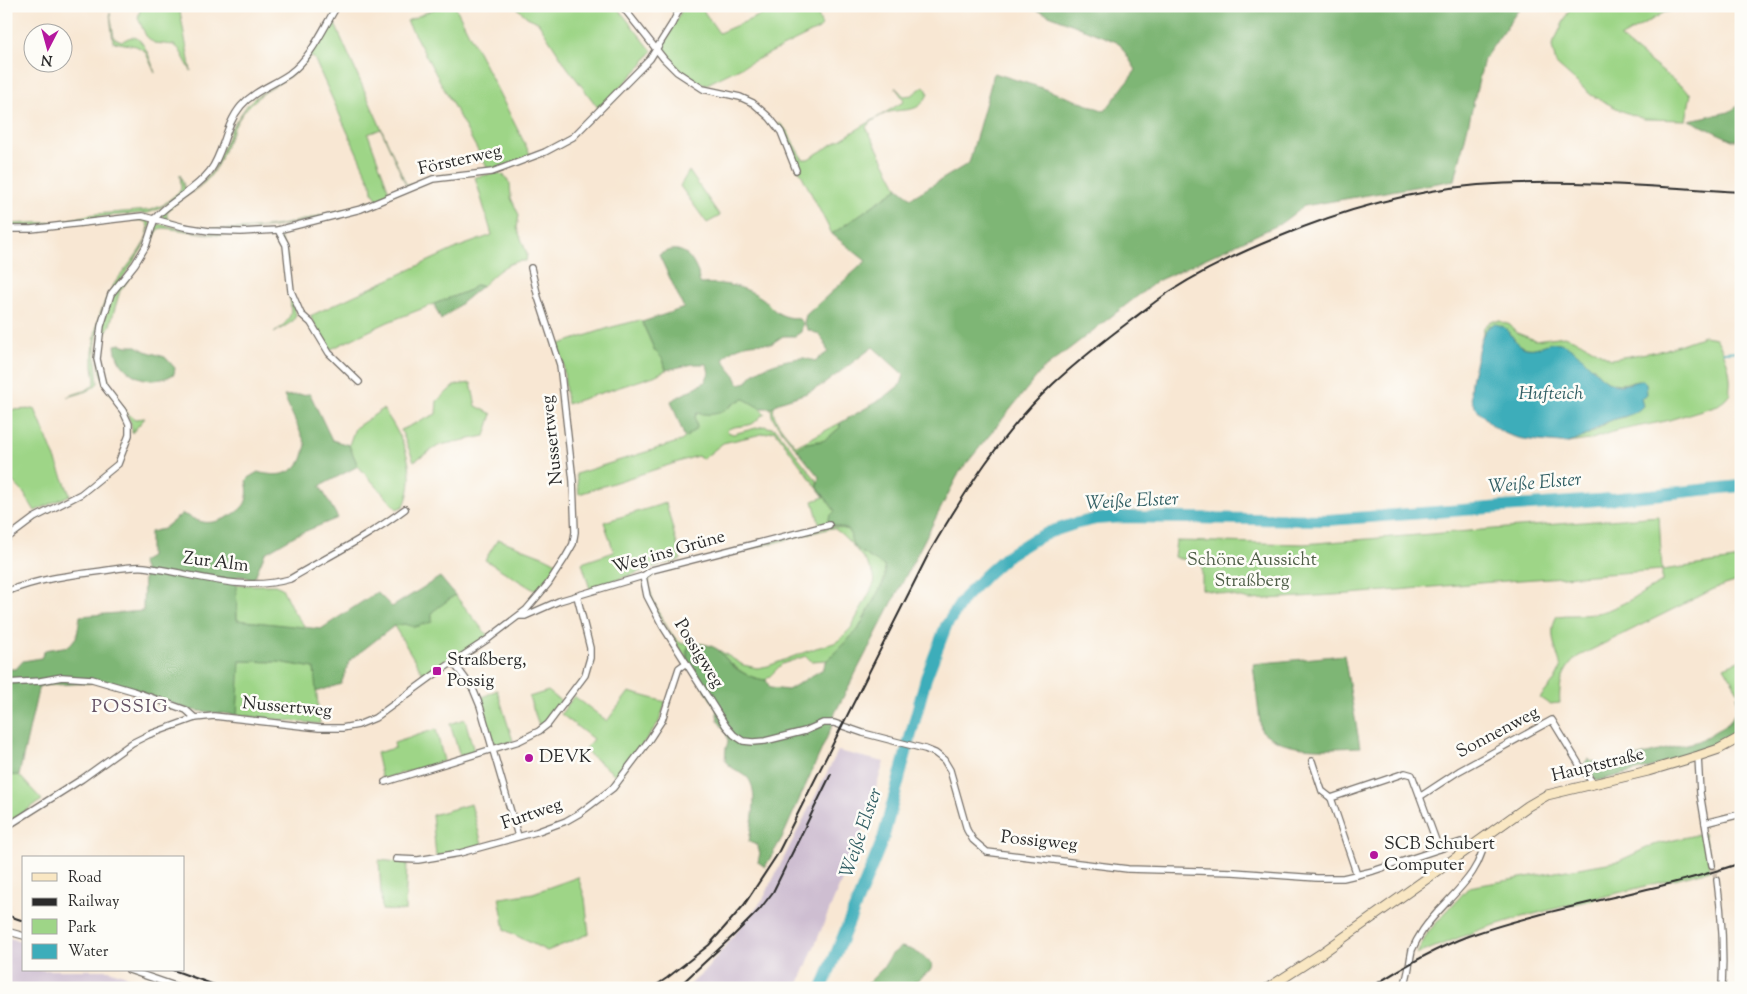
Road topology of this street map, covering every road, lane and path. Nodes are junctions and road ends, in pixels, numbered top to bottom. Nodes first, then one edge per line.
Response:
1 (337, 6) edge
2 (622, 6) edge
3 (680, 6) edge
4 (657, 50) junction
5 (796, 170) dead end
6 (155, 218) junction
7 (6, 229) edge
8 (278, 230) junction
9 (531, 268) dead end
10 (359, 382) dead end
11 (405, 509) dead end
12 (829, 525) dead end
13 (6, 539) edge
14 (643, 576) junction
15 (6, 592) edge
16 (577, 596) junction
17 (520, 616) junction
18 (453, 662) junction
19 (686, 663) junction
20 (6, 683) edge
21 (195, 718) junction
22 (1741, 737) edge
23 (493, 749) junction
24 (1698, 756) junction
25 (1312, 761) dead end
26 (385, 782) dead end
27 (1594, 784) junction
28 (1421, 796) junction
29 (1331, 798) junction
30 (1741, 814) edge
31 (1705, 822) junction
32 (6, 827) edge
33 (518, 836) junction
34 (1484, 838) junction
35 (1472, 846) junction
36 (1439, 849) junction
37 (396, 859) dead end
38 (1712, 865) tunnel mouth
39 (1357, 875) junction
40 (1716, 880) tunnel mouth
41 (6, 931) edge
42 (22, 935) edge
43 (135, 972) edge
44 (181, 988) edge
45 (1268, 988) edge
46 (1403, 988) edge
47 (1722, 988) edge

1 - 6 street
2 - 4 street
3 - 4 street, Försterweg
4 - 5 street
4 - 8 street, Försterweg
6 - 7 street, Försterweg
6 - 8 street, Försterweg
6 - 13 street
8 - 10 street
9 - 17 street, Nussertweg
11 - 15 street, Zur Alm
12 - 14 street, Weg ins Grüne
14 - 16 street, Weg ins Grüne
14 - 19 street, Possigweg
16 - 17 street, Weg ins Grüne
16 - 23 street
17 - 18 street, Nussertweg
18 - 21 street, Nussertweg
18 - 23 street
19 - 33 street, Furtweg
19 - 39 street, Possigweg
20 - 21 street
21 - 32 street, Nussertweg
22 - 24 main road, Hauptstraße
23 - 26 street
23 - 33 street
24 - 27 main road, Hauptstraße
24 - 31 street
25 - 29 street
27 - 28 street, Sonnenweg
27 - 34 main road, Hauptstraße
28 - 29 street
28 - 36 street
29 - 39 street
30 - 31 street
31 - 38 street
33 - 37 street, Furtweg
34 - 35 main road, Hauptstraße
34 - 46 street
35 - 36 street, Possigweg
35 - 45 main road, Hauptstraße
36 - 39 street, Possigweg
40 - 47 street
41 - 42 street
43 - 44 street

